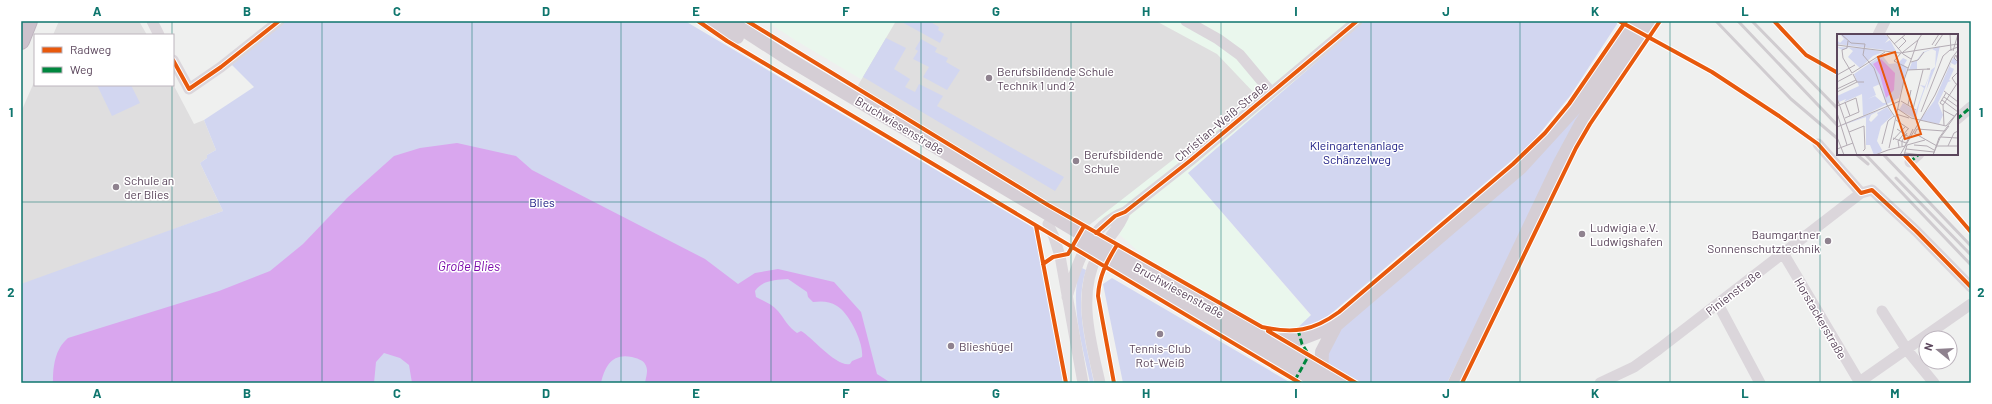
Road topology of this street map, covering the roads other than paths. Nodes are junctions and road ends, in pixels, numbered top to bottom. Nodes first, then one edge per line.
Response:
1 (30, 21) edge
2 (152, 21) edge
3 (279, 21) edge
4 (713, 21) edge
5 (730, 21) edge
6 (1186, 21) edge
7 (1357, 21) edge
8 (1635, 21) edge
9 (1651, 21) edge
10 (1885, 21) edge
11 (158, 34) edge
12 (1878, 34) edge
13 (21, 41) edge
14 (174, 62) edge
15 (1610, 69) junction
16 (1271, 92) junction
17 (1971, 107) edge
18 (1958, 118) edge
19 (1818, 144) dead end
20 (1861, 193) junction
21 (1048, 224) junction
22 (1094, 247) junction
23 (1783, 253) junction
24 (1971, 287) edge
25 (1067, 296) junction
26 (1718, 304) junction
27 (1971, 304) edge
28 (1882, 311) dead end
29 (1336, 325) junction
30 (1270, 341) junction
31 (1907, 350) junction
32 (1319, 379) edge
33 (1084, 383) edge
34 (1100, 383) edge
35 (1341, 383) edge
36 (1454, 383) edge
37 (1600, 383) edge
38 (1760, 383) edge
39 (1859, 383) edge
40 (1934, 383) edge

1 - 13 highway
2 - 11 street
3 - 14 street
4 - 21 main road, Bruchwiesenstraße
5 - 22 main road, Bruchwiesenstraße
6 - 16 street
7 - 16 street, Christian-Weiß-Straße
8 - 15 main road
9 - 15 main road
10 - 12 street
15 - 29 main road
15 - 36 main road
16 - 22 street, Christian-Weiß-Straße
17 - 18 street
19 - 20 street
20 - 23 street, Pinienstraße
20 - 24 street
21 - 22 main road, Bruchwiesenstraße
21 - 25 street
22 - 25 street
22 - 30 main road, Bruchwiesenstraße
22 - 32 main road, Bruchwiesenstraße
22 - 34 street
23 - 26 street, Pinienstraße
23 - 39 street, Horstackerstraße
25 - 33 street
26 - 37 street, Pinienstraße
26 - 38 street
27 - 31 street
28 - 31 street
29 - 30 main road
29 - 32 main road
30 - 32 main road, Bruchwiesenstraße
31 - 39 street
31 - 40 street
32 - 35 main road, Bruchwiesenstraße

